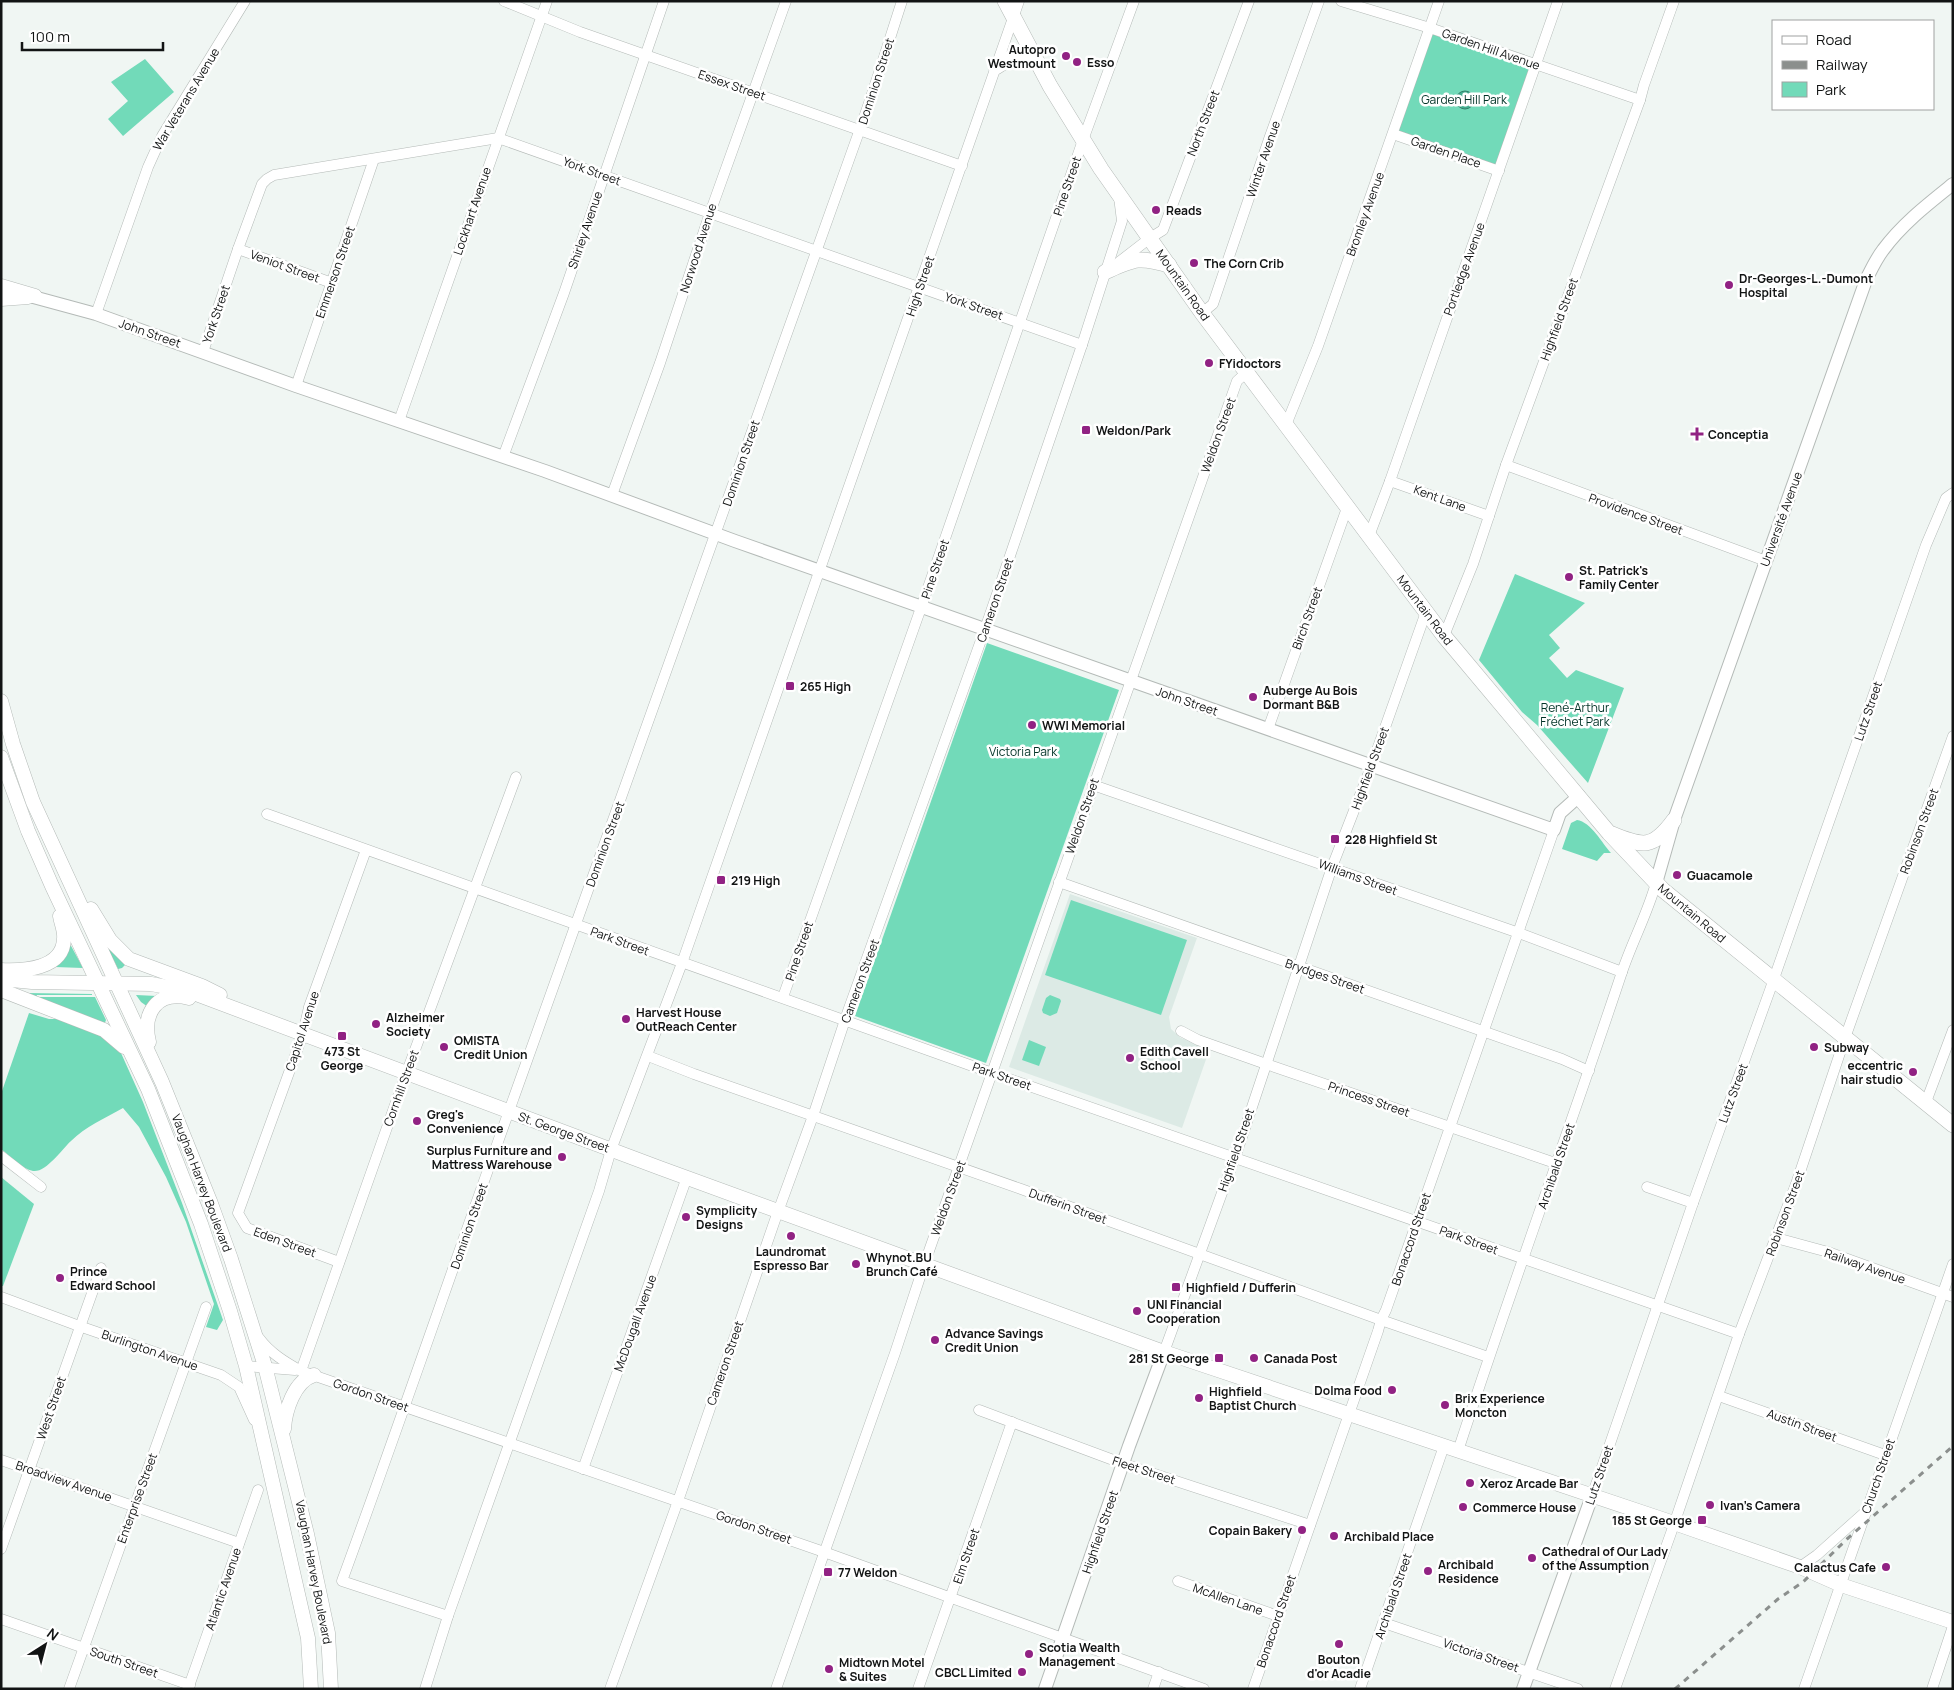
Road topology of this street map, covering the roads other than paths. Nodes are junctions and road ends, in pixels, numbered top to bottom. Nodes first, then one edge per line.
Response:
1 (245, 1) edge
2 (504, 1) edge
3 (547, 1) edge
4 (664, 1) edge
5 (786, 1) edge
6 (902, 1) edge
7 (1005, 1) edge
8 (1020, 1) edge
9 (1134, 1) edge
10 (1249, 1) edge
11 (1319, 1) edge
12 (1342, 1) edge
13 (1439, 1) edge
14 (1558, 1) edge
15 (1674, 1) edge
16 (542, 16) junction
17 (1014, 17) junction
18 (1430, 28) junction
19 (1033, 53) junction
20 (646, 55) junction
21 (1534, 64) junction
22 (996, 67) junction
23 (753, 91) junction
24 (1640, 100) junction
25 (859, 131) junction
26 (1393, 134) junction
27 (498, 138) junction
28 (1083, 140) junction
29 (374, 159) junction
30 (962, 166) junction
31 (1499, 171) junction
32 (604, 175) junction
33 (1953, 184) edge
34 (1119, 196) junction
35 (710, 213) junction
36 (1150, 238) junction
37 (238, 249) junction
38 (815, 250) junction
39 (1169, 265) junction
40 (1105, 272) junction
41 (332, 283) junction
42 (1, 286) edge
43 (920, 288) junction
44 (1, 292) edge
45 (35, 296) junction
46 (1, 299) edge
47 (1202, 313) junction
48 (96, 314) junction
49 (1019, 322) junction
50 (1082, 345) junction
51 (203, 352) junction
52 (1246, 372) junction
53 (296, 386) junction
54 (400, 421) junction
55 (1286, 425) junction
56 (503, 457) junction
57 (1506, 465) junction
58 (1390, 481) junction
59 (612, 495) junction
60 (1950, 495) edge
61 (1347, 508) junction
62 (1489, 516) junction
63 (716, 533) junction
64 (1369, 536) junction
65 (1766, 561) junction
66 (820, 570) junction
67 (922, 606) junction
68 (1426, 612) junction
69 (985, 629) junction
70 (1444, 636) junction
71 (1130, 681) junction
72 (1, 701) edge
73 (1268, 729) junction
74 (1953, 736) edge
75 (1, 757) edge
76 (1371, 767) junction
77 (516, 777) dead end
78 (1093, 785) junction
79 (1579, 796) junction
80 (266, 814) dead end
81 (41, 820) junction
82 (1674, 820) junction
83 (1554, 830) junction
84 (1609, 833) junction
85 (366, 850) junction
86 (1332, 867) junction
87 (1060, 882) junction
88 (1656, 883) junction
89 (52, 886) junction
90 (474, 888) junction
91 (577, 925) junction
92 (1519, 933) junction
93 (682, 963) junction
94 (1298, 967) junction
95 (1, 970) edge
96 (1622, 972) junction
97 (1, 978) edge
98 (1773, 979) junction
99 (98, 983) junction
100 (116, 983) junction
101 (1, 990) edge
102 (783, 997) junction
103 (250, 1014) junction
104 (845, 1020) junction
105 (1953, 1030) edge
106 (1182, 1031) dead end
107 (1484, 1032) junction
108 (303, 1034) junction
109 (1845, 1038) junction
110 (132, 1054) junction
111 (648, 1056) junction
112 (1266, 1064) junction
113 (1589, 1071) junction
114 (406, 1073) junction
115 (992, 1073) junction
116 (162, 1082) junction
117 (1926, 1102) junction
118 (508, 1112) junction
119 (814, 1116) junction
120 (1953, 1124) edge
121 (1450, 1127) junction
122 (611, 1150) junction
123 (1, 1156) edge
124 (1235, 1158) junction
125 (1558, 1164) junction
126 (958, 1168) junction
127 (687, 1178) junction
128 (41, 1187) dead end
129 (1647, 1187) dead end
130 (1693, 1204) junction
131 (778, 1210) junction
132 (238, 1213) joint
133 (1416, 1222) junction
134 (1776, 1238) junction
135 (1199, 1254) junction
136 (1522, 1259) junction
137 (339, 1262) junction
138 (924, 1264) junction
139 (1953, 1264) edge
140 (101, 1268) dead end
141 (1942, 1293) junction
142 (1, 1296) edge
143 (1953, 1297) edge
144 (1658, 1306) junction
145 (206, 1307) dead end
146 (1381, 1320) junction
147 (79, 1326) junction
148 (253, 1328) junction
149 (1739, 1334) junction
150 (1164, 1352) junction
151 (1488, 1357) junction
152 (186, 1362) junction
153 (246, 1366) junction
154 (265, 1366) junction
155 (308, 1373) junction
156 (1719, 1396) junction
157 (406, 1407) junction
158 (979, 1410) dead end
159 (1349, 1414) junction
160 (1012, 1422) junction
161 (284, 1435) junction
162 (264, 1442) junction
163 (510, 1443) junction
164 (1451, 1448) junction
165 (1885, 1454) junction
166 (1, 1460) edge
167 (1124, 1464) junction
168 (583, 1469) junction
169 (30, 1470) junction
170 (258, 1490) dead end
171 (1592, 1496) junction
172 (678, 1501) junction
173 (134, 1506) junction
174 (1865, 1513) junction
175 (1674, 1523) junction
176 (1310, 1525) junction
177 (240, 1542) junction
178 (1, 1550) edge
179 (824, 1552) junction
180 (1800, 1567) junction
181 (1178, 1581) dead end
182 (1841, 1585) junction
183 (951, 1598) junction
184 (448, 1616) junction
185 (1278, 1616) junction
186 (1, 1619) edge
187 (1953, 1622) edge
188 (1384, 1623) junction
189 (1953, 1626) edge
190 (1064, 1638) junction
191 (83, 1649) junction
192 (1159, 1672) junction
193 (1529, 1672) junction
194 (189, 1687) edge
195 (70, 1689) edge
196 (311, 1689) edge
197 (332, 1689) edge
198 (425, 1689) edge
199 (610, 1689) edge
200 (776, 1689) edge
201 (918, 1689) edge
202 (1045, 1689) edge
203 (1153, 1689) edge
204 (1204, 1689) edge
205 (1253, 1689) edge
206 (1360, 1689) edge
207 (1523, 1689) edge
208 (1578, 1689) edge
209 (1615, 1689) edge
210 (1804, 1689) edge
211 (1932, 1689) edge

1 - 48 street, War Veterans Avenue
2 - 16 street, Essex Street
3 - 16 street, Lockhart Avenue
4 - 20 street, Shirley Avenue
5 - 23 street, Norwood Avenue
6 - 25 street, Dominion Street
7 - 17 main road, Mountain Road
8 - 17 street, High Street
9 - 28 street, Pine Street
10 - 36 street, North Street
11 - 47 street, Winter Avenue
12 - 18 street, Garden Hill Avenue
13 - 18 street, Bromley Avenue
14 - 21 street, Portledge Avenue
15 - 24 street, Highfield Street
16 - 20 street, Essex Street
16 - 27 street, Lockhart Avenue
17 - 19 main road, Mountain Road
17 - 22 street, High Street
18 - 21 street, Garden Hill Avenue
18 - 26 street, Bromley Avenue
19 - 22 main road
19 - 28 main road, Mountain Road
20 - 23 street, Essex Street
20 - 32 street, Shirley Avenue
21 - 24 street, Garden Hill Avenue
21 - 31 street, Portledge Avenue
22 - 30 street, High Street
23 - 25 street, Essex Street
23 - 35 street, Norwood Avenue
24 - 57 street, Highfield Street
25 - 30 street, Essex Street
25 - 38 street, Dominion Street
26 - 31 street, Garden Place
26 - 55 street, Bromley Avenue
27 - 29 street, York Street
27 - 32 street, York Street
27 - 54 street, Lockhart Avenue
28 - 34 main road, Mountain Road
28 - 49 street, Pine Street
29 - 37 street, York Street
29 - 41 street, Emmerson Street
30 - 43 street, High Street
31 - 58 street, Portledge Avenue
32 - 35 street, York Street
32 - 56 street, Shirley Avenue
33 - 65 street, Université Avenue
34 - 36 main road, Mountain Road
34 - 40 street, Cameron Street
35 - 38 street, York Street
35 - 59 street, Norwood Avenue
36 - 39 main road, Mountain Road
36 - 40 street
37 - 41 street, Veniot Street
37 - 51 street, York Street
38 - 43 street, York Street
38 - 63 street, Dominion Street
39 - 40 main road
39 - 47 main road, Mountain Road
40 - 50 street, Cameron Street
41 - 53 street, Emmerson Street
42 - 45 main road
43 - 49 street, York Street
43 - 66 street, High Street
44 - 45 street, John Street
45 - 46 main road
45 - 48 street, John Street
47 - 52 main road, Mountain Road
48 - 51 street, John Street
49 - 50 street, York Street
49 - 67 street, Pine Street
50 - 69 street, Cameron Street
51 - 53 street, John Street
52 - 55 main road, Mountain Road
52 - 71 street, Weldon Street
53 - 54 street, John Street
54 - 56 street, John Street
55 - 61 main road, Mountain Road
56 - 59 street, John Street
57 - 62 street, Highfield Street
57 - 65 street, Providence Street
58 - 62 street, Kent Lane
58 - 64 street, Portledge Avenue
59 - 63 street, John Street
60 - 98 street, Lutz Street
61 - 64 main road, Mountain Road
61 - 73 street, Birch Street
62 - 70 street, Highfield Street
63 - 66 street, John Street
63 - 91 street, Dominion Street
64 - 68 main road, Mountain Road
65 - 82 street, Université Avenue
66 - 67 street, John Street
66 - 93 street, High Street
67 - 69 street, John Street
67 - 102 street, Pine Street
68 - 70 main road, Mountain Road
68 - 76 street, Highfield Street
69 - 71 street, John Street
69 - 104 street, Cameron Street
70 - 79 main road, Mountain Road
71 - 73 street, John Street
71 - 78 street, Weldon Street
72 - 81 main road, Vaughan Harvey Boulevard
73 - 76 street, John Street
74 - 109 street, Robinson Street
75 - 89 main road, Vaughan Harvey Boulevard
76 - 83 street, John Street
76 - 86 street, Highfield Street
77 - 90 street, Cornhill Street
78 - 86 street, Williams Street
78 - 87 street, Weldon Street
79 - 83 street, Bonaccord Street
79 - 84 main road, Mountain Road
80 - 85 street, Park Street
81 - 100 main road, Vaughan Harvey Boulevard
81 - 103 main road
82 - 84 main road
82 - 88 street, Université Avenue
83 - 92 street, Bonaccord Street
84 - 88 main road, Mountain Road
85 - 90 street, Park Street
85 - 108 street, Capitol Avenue
86 - 92 street, Williams Street
86 - 94 street, Highfield Street
87 - 94 street, Brydges Street
87 - 115 street, Weldon Street
88 - 96 street, Archibald Street
88 - 98 main road, Mountain Road
89 - 95 main road
89 - 99 main road, Vaughan Harvey Boulevard
90 - 91 street, Park Street
90 - 114 street, Cornhill Street
91 - 93 street, Park Street
91 - 118 street, Dominion Street
92 - 96 street, Williams Street
92 - 107 street, Bonaccord Street
93 - 102 street, Park Street
93 - 111 street, High Street
94 - 107 street, Brydges Street
94 - 112 street, Highfield Street
96 - 113 street, Archibald Street
97 - 99 main road, St. George Street
98 - 109 main road, Mountain Road
98 - 130 street, Lutz Street
99 - 100 main road, St. George Street
99 - 110 main road, Vaughan Harvey Boulevard
100 - 103 main road, St. George Street
100 - 116 main road, Vaughan Harvey Boulevard
101 - 110 main road
102 - 104 street, Park Street
103 - 108 main road, St. George Street
103 - 116 main road
104 - 115 street, Park Street
104 - 119 street, Cameron Street
105 - 117 street
106 - 112 street, Princess Street
107 - 113 street, Brydges Street
107 - 121 street, Bonaccord Street
108 - 114 main road, St. George Street
108 - 132 street, Capitol Avenue
109 - 117 main road, Mountain Road
109 - 134 street, Robinson Street
110 - 153 main road, Vaughan Harvey Boulevard
111 - 119 street, Dufferin Street
111 - 122 street, High Street
112 - 121 street, Princess Street
112 - 124 street, Highfield Street
113 - 125 street, Archibald Street
114 - 118 main road, St. George Street
114 - 137 street, Cornhill Street
115 - 124 street, Park Street
115 - 126 street, Weldon Street
116 - 148 main road, Vaughan Harvey Boulevard
117 - 120 main road, Mountain Road
118 - 122 main road, St. George Street
118 - 157 street, Dominion Street
119 - 126 street, Dufferin Street
119 - 131 street, Cameron Street
121 - 125 street, Princess Street
121 - 133 street, Bonaccord Street
122 - 127 main road, St. George Street
122 - 163 street, High Street
123 - 128 street
124 - 133 street, Park Street
124 - 135 street, Highfield Street
125 - 136 street, Archibald Street
126 - 135 street, Dufferin Street
126 - 138 street, Weldon Street
127 - 131 main road, St. George Street
127 - 168 street, McDougall Avenue
129 - 130 street
130 - 144 street, Lutz Street
131 - 138 main road, St. George Street
131 - 172 street, Cameron Street
132 - 137 street, Eden Street
133 - 136 street, Park Street
133 - 146 street, Bonaccord Street
134 - 141 street, Railway Avenue
134 - 149 street, Robinson Street
135 - 146 street, Dufferin Street
135 - 150 street, Highfield Street
136 - 144 street, Park Street
136 - 151 street, Archibald Street
137 - 155 street, Cornhill Street
138 - 150 main road, St. George Street
138 - 179 street, Weldon Street
139 - 141 street, Church Street
140 - 147 street, West Street
141 - 143 street, Railway Avenue
141 - 165 street, Church Street
142 - 147 street, Burlington Avenue
144 - 149 street, Park Street
144 - 171 street, Lutz Street
145 - 152 street, Enterprise Street
146 - 151 street, Dufferin Street
146 - 159 street, Bonaccord Street
147 - 152 street, Burlington Avenue
147 - 169 street, West Street
148 - 154 main road, Vaughan Harvey Boulevard
148 - 155 street, Gordon Street
149 - 156 street, Robinson Street
150 - 159 main road, St. George Street
150 - 167 street, Highfield Street
151 - 164 street, Archibald Street
152 - 162 street, Burlington Avenue
152 - 173 street, Enterprise Street
153 - 154 street, Gordon Street
153 - 162 main road, Vaughan Harvey Boulevard
154 - 155 street, Gordon Street
154 - 161 main road, Vaughan Harvey Boulevard
155 - 157 street, Gordon Street
155 - 161 main road
156 - 165 street, Austin Street
156 - 175 street, Robinson Street
157 - 163 street, Gordon Street
157 - 184 street, Dominion Street
158 - 160 street, Fleet Street
159 - 164 main road, St. George Street
159 - 176 street, Bonaccord Street
160 - 167 street, Fleet Street
160 - 183 street, Elm Street
161 - 197 main road, Vaughan Harvey Boulevard
162 - 196 main road, Vaughan Harvey Boulevard
163 - 168 street, Gordon Street
163 - 184 street, High Street
164 - 171 main road, St. George Street
164 - 188 street, Archibald Street
165 - 174 street, Church Street
166 - 169 street, Broadview Avenue
167 - 176 street, Fleet Street
167 - 190 street, Highfield Street
168 - 172 street, Gordon Street
169 - 173 street, Broadview Avenue
169 - 178 street, West Street
170 - 177 street, Atlantic Avenue
171 - 175 main road, St. George Street
171 - 193 street, Lutz Street
172 - 179 street, Gordon Street
172 - 199 street, Cameron Street
173 - 177 street, Broadview Avenue
173 - 191 street, Enterprise Street
174 - 180 street
174 - 182 street, Church Street
175 - 180 main road, St. George Street
175 - 209 street, Robinson Street
176 - 185 street, Bonaccord Street
177 - 194 street, Atlantic Avenue
179 - 183 street, Gordon Street
179 - 200 street, Weldon Street
180 - 182 main road, St. George Street
181 - 185 street, McAllen Lane
182 - 187 main road, St. George Street
182 - 210 street, Church Street
183 - 190 street, Gordon Street
183 - 201 street, Elm Street
184 - 198 street, High Street
185 - 205 street, Bonaccord Street
186 - 191 street, South Street
188 - 193 street, Victoria Street
188 - 206 street, Archibald Street
189 - 211 street
190 - 192 street, Gordon Street
190 - 202 street, Highfield Street
191 - 194 street, South Street
191 - 195 street, Enterprise Street
192 - 203 street
192 - 204 street, Gordon Street
193 - 207 street, Lutz Street
193 - 208 street, Victoria Street

